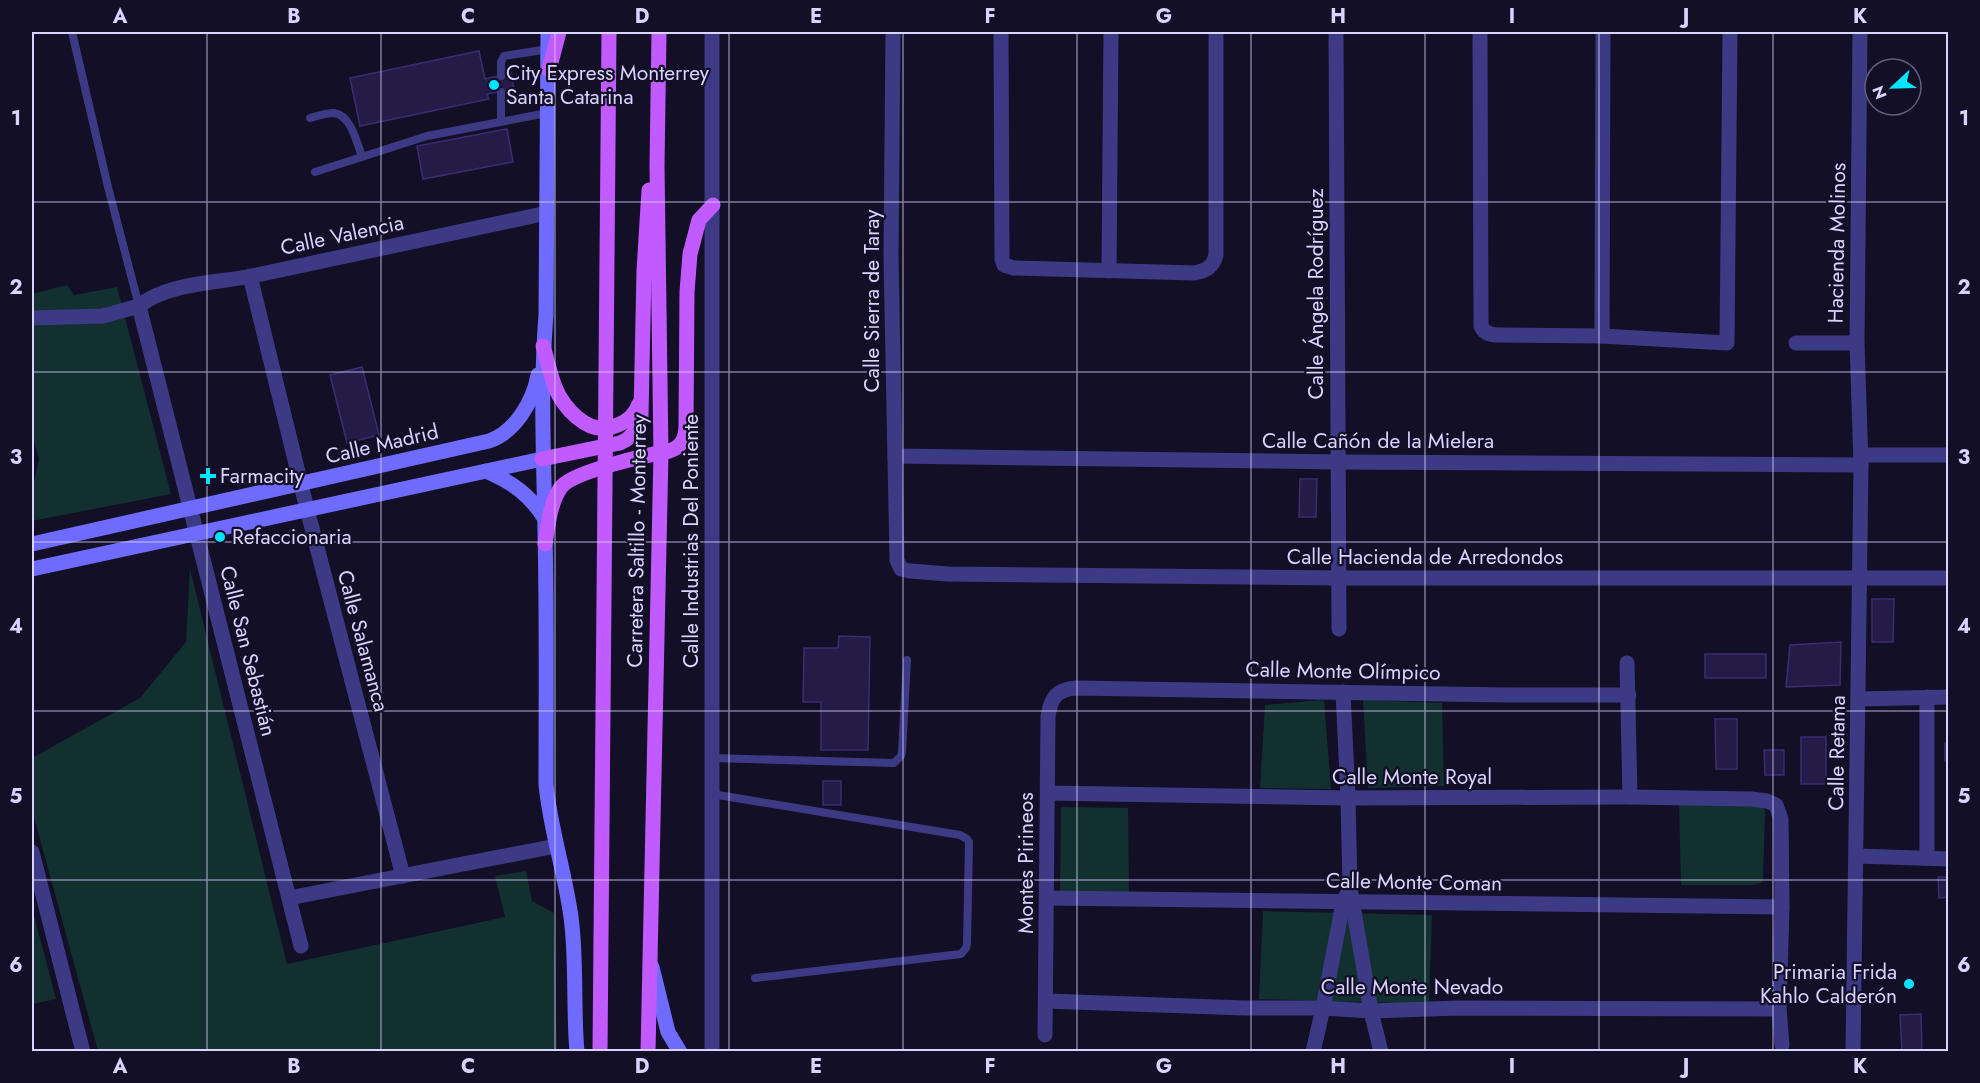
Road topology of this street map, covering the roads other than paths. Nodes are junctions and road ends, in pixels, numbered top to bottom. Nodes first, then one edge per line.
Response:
1 (72, 32) edge
2 (548, 32) edge
3 (559, 32) edge
4 (609, 32) edge
5 (659, 32) edge
6 (712, 32) edge
7 (893, 32) edge
8 (1001, 32) edge
9 (1111, 32) edge
10 (1216, 32) edge
11 (1336, 32) edge
12 (1480, 32) edge
13 (1603, 32) edge
14 (1730, 32) edge
15 (1860, 32) edge
16 (549, 49) junction
17 (549, 70) junction
18 (501, 76) dead end
19 (501, 92) dead end
20 (547, 113) junction
21 (310, 117) dead end
22 (501, 121) junction
23 (362, 157) junction
24 (657, 166) junction
25 (315, 172) dead end
26 (713, 205) junction
27 (547, 213) junction
28 (1109, 271) junction
29 (250, 276) junction
30 (143, 303) junction
31 (32, 318) edge
32 (1602, 336) junction
33 (1796, 343) dead end
34 (1857, 343) junction
35 (543, 346) junction
36 (640, 400) junction
37 (661, 453) junction
38 (1948, 455) edge
39 (895, 456) junction
40 (542, 459) junction
41 (1861, 460) junction
42 (1338, 462) junction
43 (486, 471) junction
44 (300, 484) junction
45 (189, 508) junction
46 (307, 509) junction
47 (545, 519) junction
48 (196, 533) junction
49 (32, 544) edge
50 (545, 544) junction
51 (32, 569) edge
52 (901, 569) joint
53 (1859, 577) junction
54 (1339, 578) junction
55 (1948, 578) edge
56 (1339, 629) dead end
57 (907, 660) dead end
58 (1627, 663) dead end
59 (1056, 693) joint
60 (1343, 693) junction
61 (1629, 695) junction
62 (1926, 697) junction
63 (1948, 697) edge
64 (1859, 699) junction
65 (712, 758) junction
66 (1048, 793) junction
67 (712, 794) junction
68 (1630, 797) junction
69 (1348, 798) junction
70 (556, 846) junction
71 (32, 852) edge
72 (1857, 856) junction
73 (1927, 857) junction
74 (1948, 859) edge
75 (403, 876) junction
76 (289, 898) junction
77 (1047, 898) junction
78 (1348, 898) junction
79 (1782, 907) junction
80 (301, 946) dead end
81 (649, 958) junction
82 (755, 978) dead end
83 (1046, 1001) junction
84 (1323, 1008) junction
85 (1779, 1010) junction
86 (1371, 1011) junction
87 (1045, 1035) dead end
88 (1782, 1045) dead end
89 (83, 1052) edge
90 (577, 1052) edge
91 (600, 1052) edge
92 (648, 1052) edge
93 (680, 1052) edge
94 (712, 1052) edge
95 (1313, 1052) edge
96 (1381, 1052) edge
97 (1853, 1052) edge

1 - 30 lane
2 - 16 street
3 - 17 main road
4 - 91 main road, Carretera Saltillo - Monterrey
5 - 24 main road, Carretera Saltillo - Monterrey
6 - 26 street, Calle Industrias Del Poniente
7 - 39 street, Calle Sierra de Taray
8 - 28 street
9 - 28 street
10 - 28 street
11 - 42 street, Calle Ángela Rodríguez
12 - 32 street
13 - 32 street
14 - 32 street
15 - 34 street, Hacienda Molinos
16 - 17 street
16 - 18 lane
17 - 20 street
19 - 22 lane
20 - 22 lane
20 - 27 street
21 - 23 lane
22 - 23 lane
23 - 25 lane
24 - 36 main road
24 - 37 main road, Carretera Saltillo - Monterrey
26 - 37 main road
26 - 65 street, Calle Industrias Del Poniente
27 - 29 street, Calle Valencia
27 - 35 street
29 - 30 street, Calle Valencia
29 - 44 street, Calle Salamanca
30 - 31 street, Calle Valencia
30 - 45 street, Calle San Sebastián
33 - 34 street
34 - 41 street, Hacienda Molinos
35 - 36 main road
35 - 40 street
35 - 44 street, Calle Madrid
36 - 40 main road
37 - 50 main road
37 - 81 main road, Carretera Saltillo - Monterrey
38 - 41 street, Calle Cañón de la Mielera
39 - 42 street, Calle Cañón de la Mielera
39 - 52 street, Calle Sierra de Taray
40 - 43 street
40 - 47 street
41 - 42 street, Calle Cañón de la Mielera
41 - 53 street, Calle Retama
42 - 54 street, Calle Ángela Rodríguez
43 - 46 street
43 - 47 street
44 - 45 street, Calle Madrid
44 - 46 street, Calle Salamanca
45 - 48 street, Calle San Sebastián
45 - 49 street, Calle Madrid
46 - 48 street
46 - 75 street, Calle Salamanca
47 - 50 street
48 - 51 street
48 - 76 street, Calle San Sebastián
50 - 70 street
52 - 54 street, Calle Hacienda de Arredondos
53 - 54 street, Calle Hacienda de Arredondos
53 - 55 street, Calle Hacienda de Arredondos
53 - 64 street, Calle Retama
54 - 56 street, Calle Ángela Rodríguez
57 - 65 lane
58 - 61 street
59 - 60 street, Calle Monte Olímpico
59 - 66 street, Montes Pirineos
60 - 61 street, Calle Monte Olímpico
60 - 69 street
61 - 68 street
62 - 63 street
62 - 64 street
62 - 73 street
64 - 72 street, Calle Retama
65 - 67 street, Calle Industrias Del Poniente
66 - 69 street, Calle Monte Royal
66 - 77 street, Montes Pirineos
67 - 82 lane
67 - 94 street, Calle Industrias Del Poniente
68 - 69 street, Calle Monte Royal
68 - 79 street, Calle Monte Royal
69 - 78 street
70 - 75 street
70 - 90 street
71 - 89 street
72 - 73 street
72 - 97 street, Calle Retama
73 - 74 street
75 - 76 street
76 - 80 street, Calle San Sebastián
77 - 78 street, Calle Monte Coman
77 - 83 street, Montes Pirineos
78 - 79 street, Calle Monte Coman
78 - 84 street
78 - 86 street
79 - 85 street
81 - 92 main road, Carretera Saltillo - Monterrey
81 - 93 street
83 - 84 street, Calle Monte Nevado
83 - 87 street, Montes Pirineos
84 - 86 street, Calle Monte Nevado
84 - 95 street
85 - 86 street, Calle Monte Nevado
85 - 88 street
86 - 96 street

